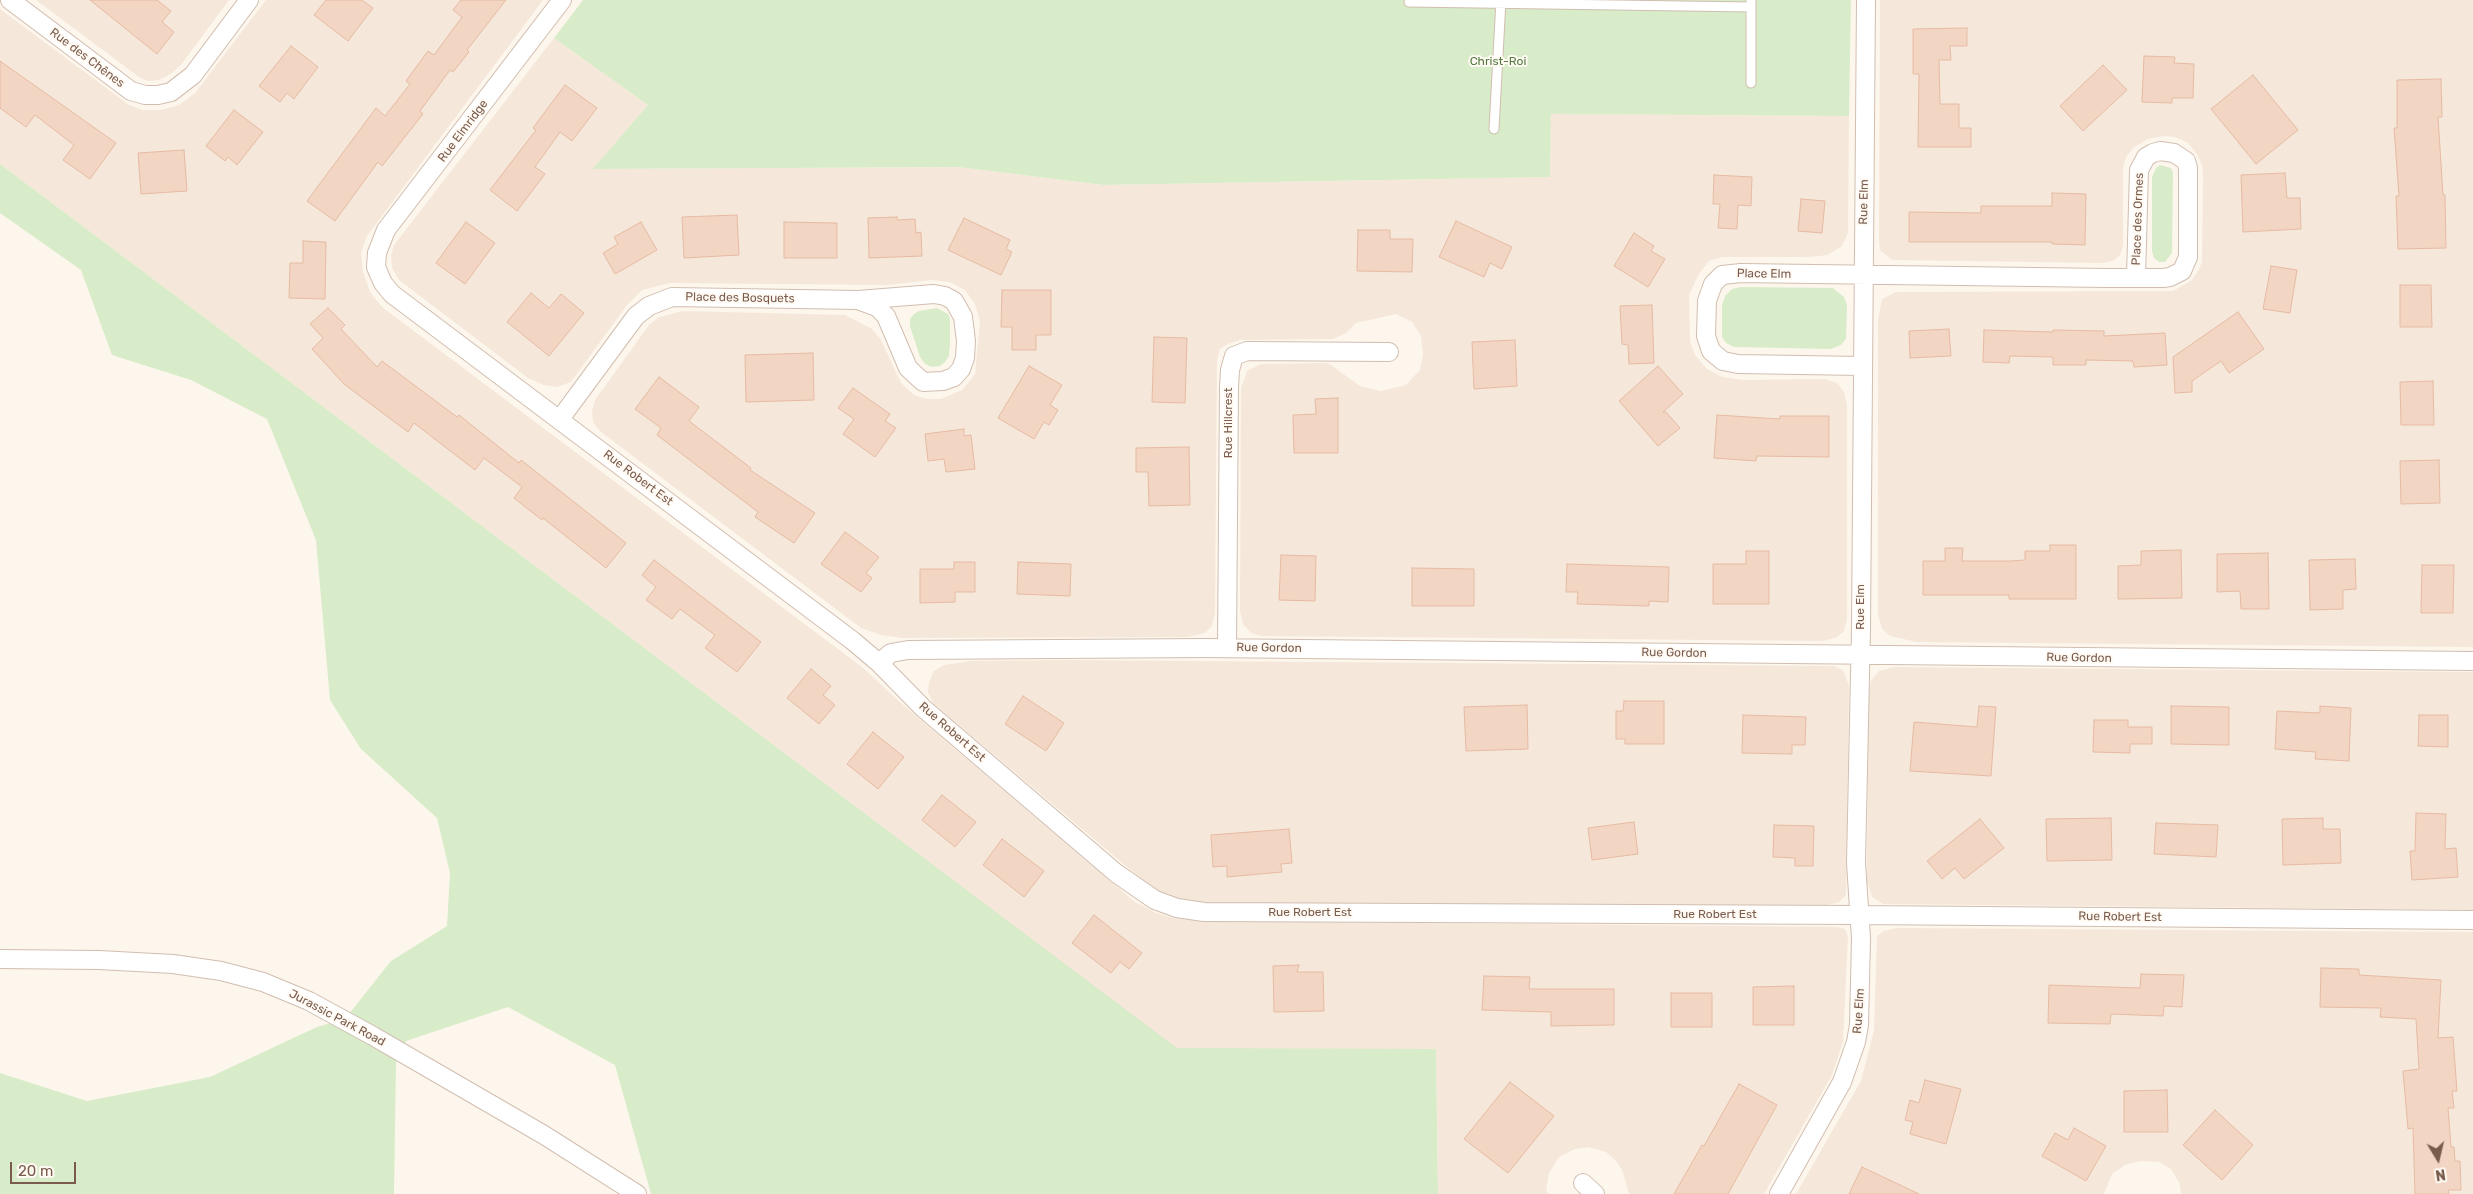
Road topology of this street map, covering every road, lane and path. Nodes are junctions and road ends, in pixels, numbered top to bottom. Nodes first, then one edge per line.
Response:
1 (10, 0) edge
2 (249, 0) edge
3 (562, 0) edge
4 (1866, 0) edge
5 (1409, 2) dead end
6 (1501, 2) edge
7 (1751, 4) edge
8 (1751, 82) dead end
9 (1494, 129) dead end
10 (376, 267) joint
11 (1863, 275) junction
12 (2136, 278) junction
13 (858, 300) junction
14 (1389, 352) dead end
15 (1862, 366) junction
16 (560, 419) junction
17 (1227, 648) junction
18 (1860, 655) junction
19 (2473, 661) edge
20 (878, 662) junction
21 (1859, 914) junction
22 (2473, 920) edge
23 (0, 959) edge
24 (637, 1194) edge
25 (1779, 1194) edge

1 - 2 street, Rue des Chênes
3 - 10 street, Rue Elmridge
4 - 11 street, Rue Elm
5 - 6 lane
6 - 7 lane
6 - 9 lane
7 - 8 lane
10 - 16 street, Rue Robert Est
11 - 12 street, Place des Ormes
11 - 15 street, Rue Elm
11 - 15 street, Place Elm
12 - 12 street, Place des Ormes
13 - 13 street, Place des Bosquets
13 - 16 street, Place des Bosquets
14 - 17 street, Rue Hillcrest
15 - 18 street, Rue Elm
16 - 20 street, Rue Robert Est
17 - 18 street, Rue Gordon
17 - 20 street, Rue Gordon
18 - 19 street, Rue Gordon
18 - 21 street, Rue Elm
20 - 21 street, Rue Robert Est
21 - 22 street, Rue Robert Est
21 - 25 street, Rue Elm
23 - 24 street, Jurassic Park Road

